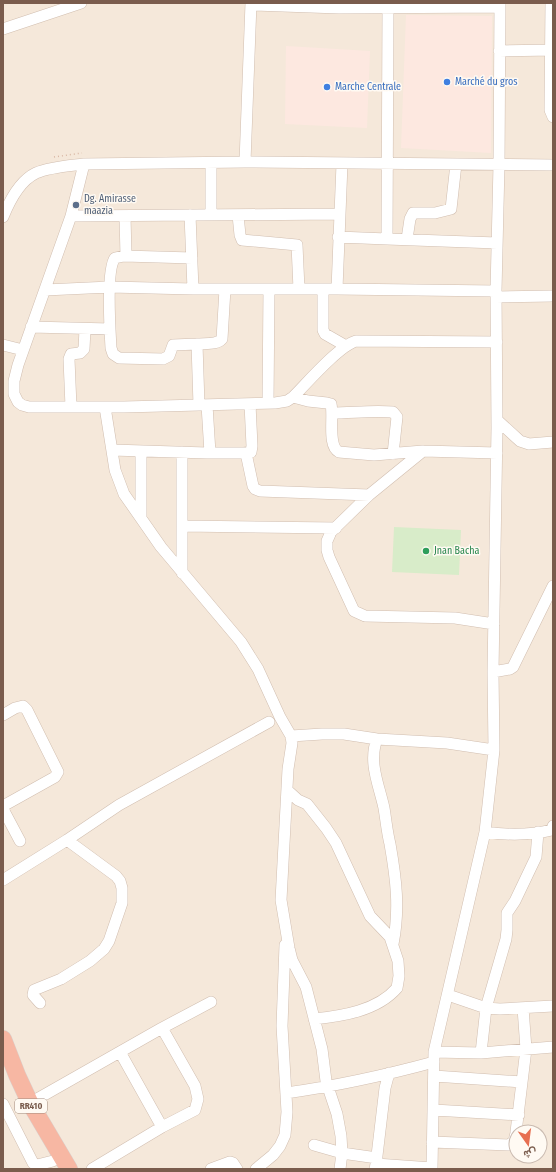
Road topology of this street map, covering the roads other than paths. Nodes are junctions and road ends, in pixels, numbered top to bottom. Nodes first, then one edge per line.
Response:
1 (80, 3) edge
2 (551, 3) edge
3 (251, 4) edge
4 (365, 5) edge
5 (449, 5) edge
6 (500, 5) edge
7 (388, 8) junction
8 (552, 18) edge
9 (3, 28) edge
10 (552, 50) edge
11 (499, 51) junction
12 (552, 79) edge
13 (553, 117) edge
14 (245, 162) junction
15 (211, 163) junction
16 (84, 164) junction
17 (342, 164) junction
18 (387, 164) junction
19 (456, 164) junction
20 (499, 164) junction
21 (553, 165) edge
22 (339, 214) junction
23 (190, 215) junction
24 (211, 215) junction
25 (238, 215) junction
26 (3, 216) edge
27 (71, 216) junction
28 (125, 216) junction
29 (338, 237) junction
30 (387, 239) junction
31 (407, 239) junction
32 (497, 243) junction
33 (126, 256) junction
34 (192, 258) junction
35 (110, 287) junction
36 (323, 288) junction
37 (193, 289) junction
38 (225, 289) junction
39 (269, 289) junction
40 (299, 289) junction
41 (336, 289) junction
42 (45, 290) junction
43 (496, 294) junction
44 (553, 296) edge
45 (31, 327) junction
46 (85, 329) junction
47 (110, 329) junction
48 (497, 342) junction
49 (197, 344) junction
50 (3, 345) edge
51 (346, 346) junction
52 (23, 350) junction
53 (293, 397) junction
54 (250, 404) junction
55 (268, 404) junction
56 (203, 405) junction
57 (71, 407) junction
58 (105, 407) junction
59 (332, 413) junction
60 (497, 420) junction
61 (553, 442) edge
62 (112, 450) junction
63 (141, 451) junction
64 (423, 451) junction
65 (182, 452) junction
66 (210, 453) junction
67 (246, 453) junction
68 (497, 453) junction
69 (393, 454) junction
70 (369, 495) junction
71 (141, 518) junction
72 (182, 526) junction
73 (336, 528) junction
74 (182, 573) junction
75 (553, 586) edge
76 (494, 624) junction
77 (493, 672) junction
78 (3, 715) edge
79 (269, 722) dead end
80 (291, 736) junction
81 (378, 739) junction
82 (494, 750) junction
83 (287, 790) junction
84 (3, 807) edge
85 (553, 829) edge
86 (485, 832) junction
87 (538, 832) junction
88 (67, 840) junction
89 (20, 841) dead end
90 (3, 880) edge
91 (285, 928) junction
92 (392, 944) junction
93 (448, 995) junction
94 (211, 1002) dead end
95 (40, 1003) dead end
96 (553, 1006) edge
97 (486, 1008) junction
98 (523, 1008) junction
99 (314, 1019) junction
100 (162, 1028) junction
101 (3, 1039) edge
102 (553, 1047) edge
103 (526, 1049) junction
104 (120, 1052) junction
105 (481, 1053) junction
106 (434, 1057) junction
107 (3, 1064) edge
108 (389, 1073) junction
109 (434, 1076) junction
110 (522, 1082) junction
111 (327, 1087) junction
112 (286, 1093) junction
113 (30, 1103) junction
114 (3, 1104) edge
115 (434, 1110) junction
116 (519, 1114) junction
117 (517, 1124) edge
118 (162, 1127) junction
119 (432, 1142) junction
120 (314, 1145) dead end
121 (508, 1145) edge
122 (342, 1152) junction
123 (376, 1164) edge
124 (55, 1165) edge
125 (69, 1169) edge
126 (92, 1169) edge
127 (211, 1169) edge
128 (237, 1169) edge
129 (256, 1169) edge
130 (340, 1169) edge
131 (432, 1169) edge

1 - 9 street
2 - 8 street
3 - 4 street
3 - 14 street
4 - 7 street
5 - 6 street
5 - 7 street
6 - 11 street
7 - 18 street
8 - 10 street
10 - 11 street
10 - 12 street
11 - 20 street
12 - 13 street
14 - 15 street
14 - 17 street
15 - 16 street
15 - 24 street
16 - 26 street
16 - 27 street
17 - 18 street
17 - 22 street
18 - 19 street
18 - 30 street
19 - 20 street
19 - 31 street
20 - 21 street
20 - 32 street
22 - 25 street
22 - 29 street
23 - 24 street
23 - 28 street
23 - 34 street
24 - 25 street
25 - 40 street
27 - 28 street
27 - 42 street
28 - 33 street
29 - 30 street
29 - 41 street
30 - 31 street
31 - 32 street
32 - 43 street
33 - 34 street
33 - 35 street
34 - 37 street
35 - 37 street
35 - 42 street
35 - 47 street
36 - 40 street
36 - 41 street
36 - 51 street
37 - 38 street
38 - 39 street
38 - 49 street
39 - 40 street
39 - 55 street
41 - 43 street
42 - 45 street
43 - 44 street
43 - 48 street
45 - 46 street
45 - 52 street
46 - 47 street
46 - 57 street
47 - 49 street
48 - 51 street
48 - 60 street
49 - 56 street
50 - 52 street
51 - 53 street
52 - 57 street
53 - 55 street
53 - 59 street
54 - 55 street
54 - 56 street
54 - 67 street
56 - 58 street
56 - 66 street
57 - 58 street
58 - 62 street
59 - 69 street
59 - 69 street
60 - 61 street
60 - 68 street
62 - 63 street
62 - 71 street
63 - 65 street
63 - 71 street
64 - 68 street
64 - 69 street
64 - 70 street
65 - 66 street
65 - 72 street
66 - 67 street
67 - 70 street
68 - 76 street
70 - 73 street
71 - 74 street
72 - 73 street
72 - 74 street
73 - 76 street
74 - 80 street
75 - 77 street
76 - 77 street
77 - 82 street
78 - 84 street
79 - 88 street
80 - 81 street
80 - 83 street
81 - 82 street
81 - 92 street
82 - 86 street
83 - 91 street
83 - 92 street
84 - 89 street
85 - 87 street
86 - 87 street
86 - 93 street
87 - 97 street
88 - 90 street
88 - 95 street
91 - 99 street
91 - 112 street
92 - 99 street
93 - 97 street
93 - 106 street
94 - 100 street
96 - 98 street
97 - 98 street
97 - 105 street
98 - 103 street
99 - 111 street
100 - 104 street
100 - 118 street
101 - 113 highway, RR410
102 - 103 street
103 - 105 street
103 - 110 street
104 - 113 street
104 - 118 street
105 - 106 street
106 - 108 street
106 - 109 street
107 - 124 highway, RR410
108 - 111 street
108 - 123 street
109 - 110 street
109 - 115 street
110 - 116 street
111 - 112 street
111 - 122 street
112 - 129 street
113 - 125 highway, RR410
114 - 124 street
115 - 116 street
115 - 119 street
116 - 117 street
118 - 126 street
119 - 121 street
119 - 131 street
120 - 122 street
122 - 123 street
122 - 130 street
123 - 131 street
127 - 128 street

